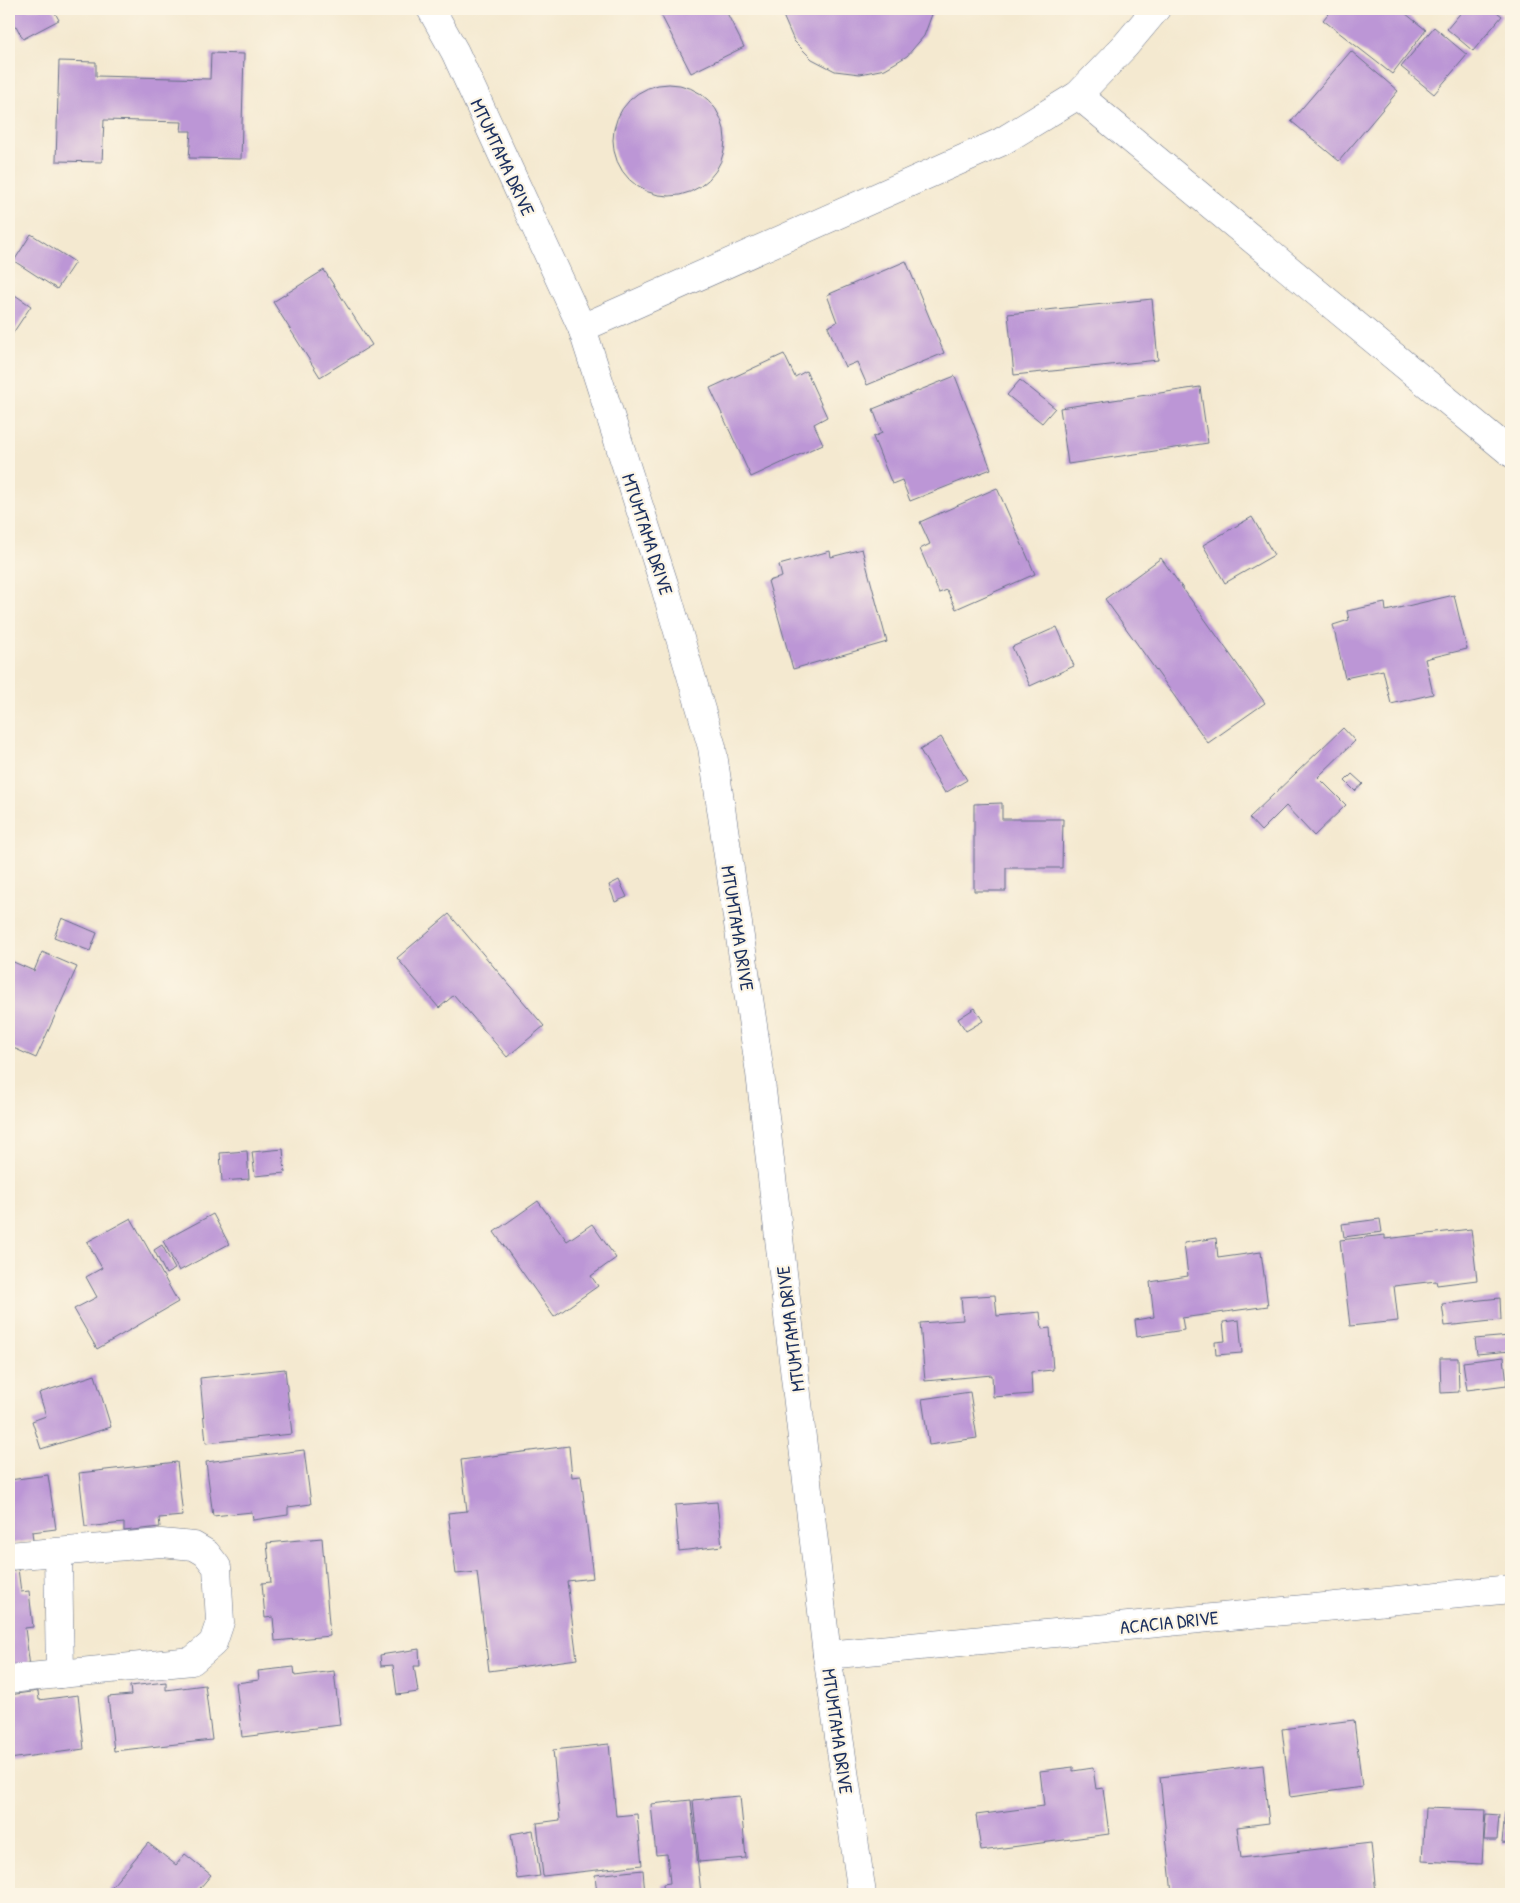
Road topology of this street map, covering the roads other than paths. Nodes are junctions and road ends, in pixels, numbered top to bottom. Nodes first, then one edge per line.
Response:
1 (431, 9) edge
2 (1156, 9) edge
3 (1078, 95) junction
4 (582, 328) junction
5 (1511, 453) edge
6 (58, 1553) junction
7 (9, 1556) edge
8 (1511, 1589) edge
9 (827, 1655) junction
10 (60, 1674) junction
11 (9, 1679) edge
12 (862, 1894) edge

1 - 4 street, MTUMTAMA DRIVE
2 - 3 street
3 - 4 street
3 - 5 street
4 - 9 street, MTUMTAMA DRIVE
6 - 7 street
6 - 10 street
6 - 10 street
8 - 9 street, ACACIA DRIVE
9 - 12 street, MTUMTAMA DRIVE
10 - 11 street

